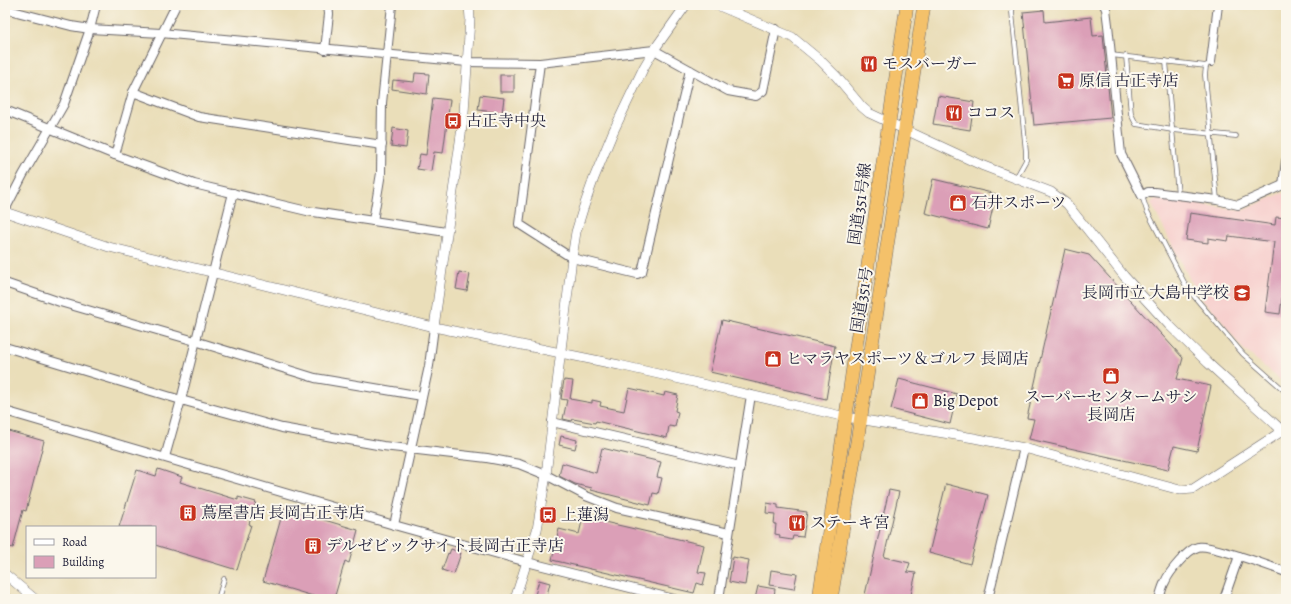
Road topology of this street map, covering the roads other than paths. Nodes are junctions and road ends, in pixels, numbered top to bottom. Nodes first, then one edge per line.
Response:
1 (96, 5) edge
2 (176, 5) edge
3 (328, 5) edge
4 (392, 5) edge
5 (469, 5) edge
6 (686, 5) edge
7 (717, 5) edge
8 (907, 5) edge
9 (924, 5) edge
10 (1013, 5) edge
11 (1104, 5) edge
12 (1218, 5) edge
13 (5, 10) edge
14 (90, 29) junction
15 (776, 29) junction
16 (161, 33) junction
17 (325, 50) junction
18 (654, 50) junction
19 (387, 54) junction
20 (1111, 55) junction
21 (1126, 56) junction
22 (468, 62) junction
23 (1166, 62) junction
24 (540, 63) junction
25 (1208, 64) junction
26 (690, 70) junction
27 (133, 92) junction
28 (5, 110) edge
29 (889, 122) junction
30 (50, 128) junction
31 (905, 130) junction
32 (1173, 130) junction
33 (1210, 133) junction
34 (1236, 136) dead end
35 (382, 145) junction
36 (115, 155) junction
37 (1286, 162) edge
38 (1016, 178) junction
39 (1284, 185) edge
40 (233, 193) junction
41 (1178, 195) junction
42 (1142, 196) junction
43 (1217, 200) junction
44 (5, 211) edge
45 (373, 221) junction
46 (446, 232) junction
47 (572, 258) junction
48 (212, 273) junction
49 (5, 283) edge
50 (434, 327) junction
51 (195, 341) junction
52 (5, 347) edge
53 (561, 353) junction
54 (1286, 392) edge
55 (751, 395) junction
56 (422, 396) junction
57 (181, 400) junction
58 (5, 411) edge
59 (846, 417) junction
60 (861, 420) junction
61 (552, 422) junction
62 (1284, 432) edge
63 (1024, 448) junction
64 (411, 450) junction
65 (165, 457) junction
66 (740, 466) junction
67 (546, 475) junction
68 (394, 525) junction
69 (729, 533) junction
70 (1239, 556) junction
71 (527, 562) junction
72 (1286, 572) edge
73 (5, 574) edge
74 (224, 579) dead end
75 (35, 599) edge
76 (218, 599) edge
77 (515, 599) edge
78 (674, 599) edge
79 (719, 599) edge
80 (819, 599) edge
81 (831, 599) edge
82 (988, 599) edge
83 (1159, 599) edge
84 (1224, 599) edge

1 - 14 street
2 - 16 street
3 - 17 street
4 - 19 street
5 - 22 street
6 - 18 street
7 - 15 street
8 - 29 highway, 国道351号線
9 - 31 highway, 国道351号
10 - 38 lane
11 - 20 street
12 - 25 street
13 - 14 street
14 - 16 street
14 - 30 street
15 - 26 street
15 - 29 street
16 - 17 street
16 - 27 street
17 - 19 street
18 - 24 street
18 - 26 street
18 - 47 street
19 - 22 street
19 - 35 street
20 - 21 lane
20 - 42 street
21 - 23 lane
21 - 32 lane
22 - 24 street
22 - 46 street
23 - 25 lane
23 - 32 lane
24 - 47 street
25 - 33 lane
26 - 47 street
27 - 35 street
27 - 36 street
28 - 30 street
29 - 31 street
29 - 59 highway, 国道351号線
30 - 36 street
30 - 44 street
31 - 38 street
31 - 60 highway, 国道351号
32 - 33 lane
32 - 41 lane
33 - 34 lane
33 - 43 lane
35 - 45 street
36 - 40 street
37 - 39 street
38 - 62 street
39 - 43 street
40 - 45 street
40 - 48 street
41 - 42 street
41 - 43 street
42 - 54 lane
44 - 48 street
45 - 46 street
46 - 50 street
47 - 53 street
48 - 50 street
48 - 51 street
49 - 51 street
50 - 53 street
50 - 56 street
51 - 56 street
51 - 57 street
52 - 57 street
53 - 55 street
53 - 61 street
55 - 59 street
55 - 66 street
56 - 64 street
57 - 64 street
57 - 65 street
58 - 65 street
59 - 60 street
59 - 80 highway, 国道351号線
60 - 63 street
60 - 81 highway, 国道351号
61 - 66 street
61 - 67 street
62 - 63 street
63 - 82 street
64 - 67 street
64 - 68 street
65 - 68 street
66 - 69 street
67 - 69 street
67 - 71 street
68 - 71 street
69 - 79 street
70 - 72 street
70 - 83 street
70 - 84 street
71 - 77 street
71 - 78 street
73 - 75 street
74 - 76 lane

